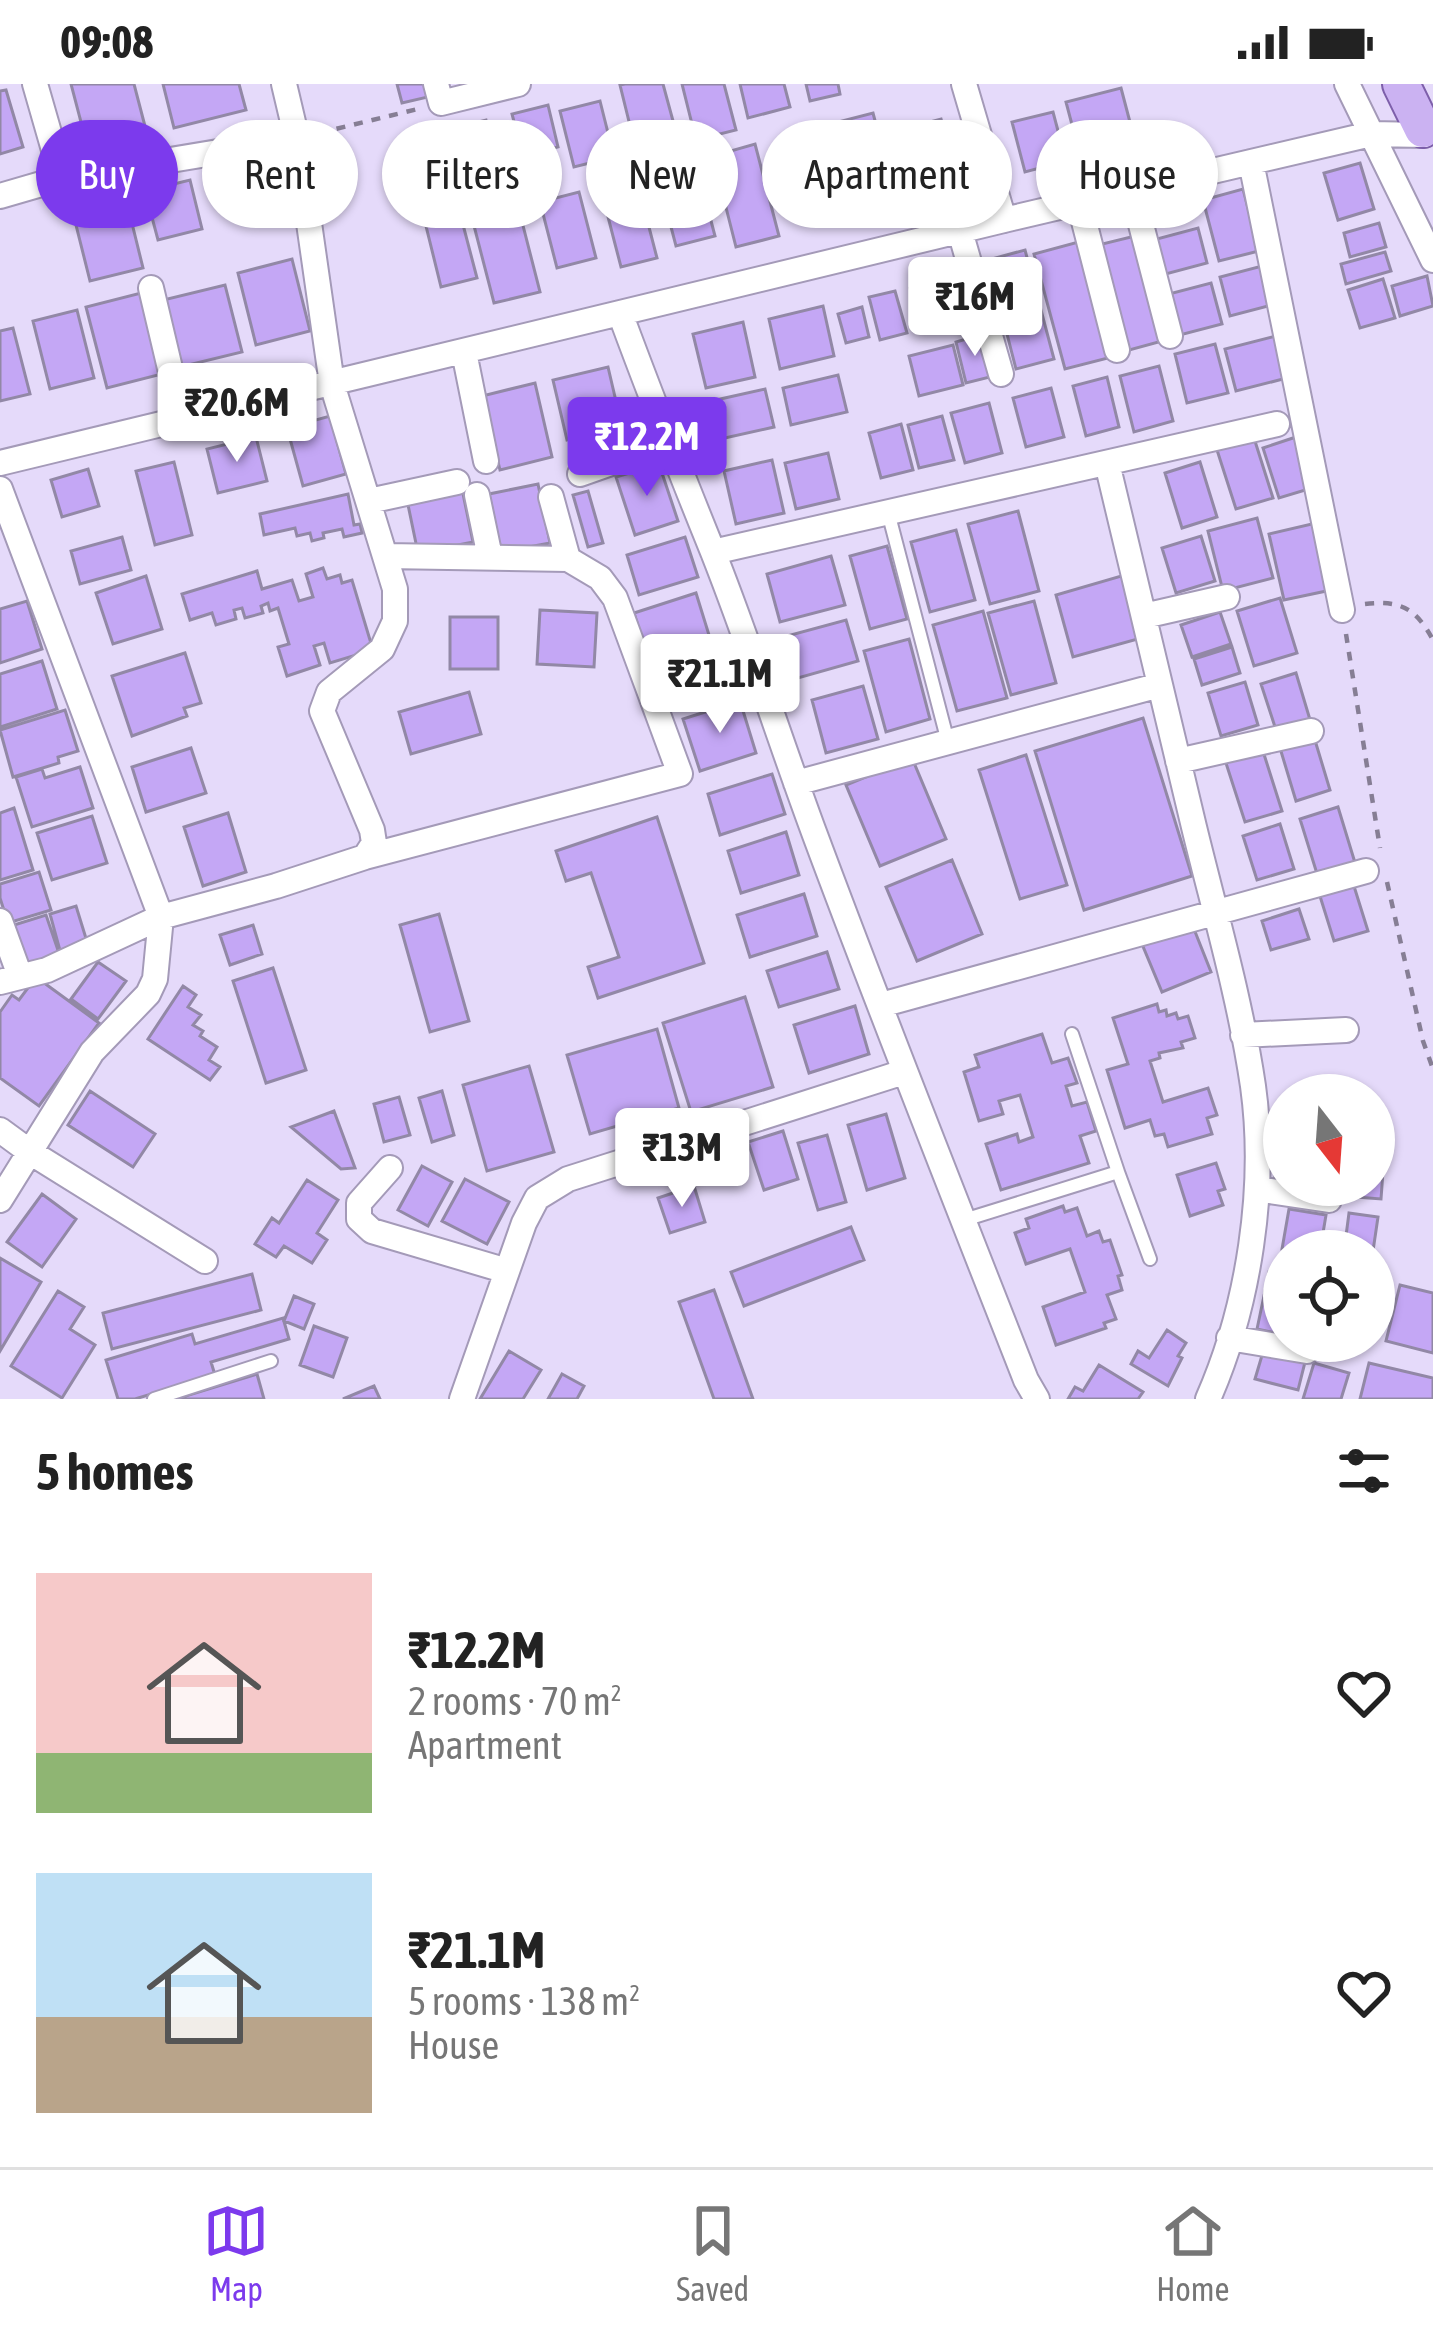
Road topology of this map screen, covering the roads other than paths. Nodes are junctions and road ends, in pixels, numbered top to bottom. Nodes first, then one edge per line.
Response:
1 (35, 84) edge
2 (284, 84) edge
3 (518, 84) edge
4 (964, 84) edge
5 (1347, 84) edge
6 (1401, 84) edge
7 (439, 93) edge
8 (45, 120) edge
9 (293, 120) edge
10 (975, 120) edge
11 (1371, 134) junction
12 (1430, 136) edge
13 (1251, 162) junction
14 (1218, 170) edge
15 (36, 186) edge
16 (0, 196) edge
17 (310, 228) edge
18 (972, 228) edge
19 (1086, 228) edge
20 (1142, 228) edge
21 (960, 231) junction
22 (1433, 260) edge
23 (151, 288) dead end
24 (620, 314) junction
25 (1171, 336) dead end
26 (1117, 350) dead end
27 (464, 352) junction
28 (1001, 374) dead end
29 (332, 384) junction
30 (182, 419) junction
31 (1277, 424) dead end
32 (668, 443) junction
33 (486, 460) dead end
34 (0, 463) edge
35 (1107, 463) junction
36 (580, 474) dead end
37 (0, 489) edge
38 (550, 497) dead end
39 (369, 501) junction
40 (888, 512) junction
41 (713, 552) junction
42 (386, 556) junction
43 (490, 557) junction
44 (568, 559) junction
45 (1227, 597) dead end
46 (1342, 610) road end
47 (1144, 616) junction
48 (1160, 685) junction
49 (1311, 730) dead end
50 (948, 742) junction
51 (1178, 761) junction
52 (796, 783) junction
53 (365, 857) junction
54 (1366, 871) dead end
55 (1217, 912) junction
56 (160, 917) junction
57 (0, 920) edge
58 (10, 979) edge
59 (881, 1004) junction
60 (1346, 1030) dead end
61 (1072, 1034) dead end
62 (1243, 1035) junction
63 (904, 1072) junction
64 (0, 1130) edge
65 (30, 1152) junction
66 (390, 1168) dead end
67 (1118, 1172) junction
68 (1257, 1189) junction
69 (1263, 1190) edge
70 (0, 1200) edge
71 (963, 1220) junction
72 (1150, 1259) dead end
73 (205, 1261) dead end
74 (507, 1271) junction
75 (1229, 1338) junction
76 (1263, 1344) edge
77 (271, 1361) dead end
78 (154, 1399) edge
79 (462, 1399) edge
80 (1037, 1399) edge
81 (1208, 1399) edge

1 - 8 street
2 - 9 street
3 - 7 street
4 - 10 street
5 - 11 street
6 - 12 main road
11 - 12 street
11 - 13 street
11 - 22 street
13 - 14 street
13 - 46 street
15 - 16 street
17 - 29 street
18 - 21 street
19 - 26 street
20 - 25 street
21 - 24 street
21 - 28 street
23 - 30 street
24 - 27 street
24 - 32 street
27 - 29 street
27 - 33 street
29 - 30 street
29 - 39 street
30 - 34 street
31 - 35 street
32 - 36 street
32 - 41 street
35 - 40 street
35 - 47 street
37 - 56 street
38 - 44 street
39 - 42 street
39 - 43 street
40 - 41 street
40 - 50 lane
41 - 52 street
42 - 43 street
42 - 53 street
43 - 44 street
44 - 53 street
45 - 47 street
47 - 48 street
48 - 50 street
48 - 51 street
49 - 51 street
50 - 52 street
51 - 55 street
52 - 59 street
53 - 56 street
54 - 55 street
55 - 59 street
55 - 62 street
56 - 58 street
56 - 65 street
57 - 58 street
59 - 63 street
60 - 62 street
61 - 67 lane
62 - 68 street
63 - 71 street
63 - 74 street
64 - 65 street
65 - 70 street
65 - 73 street
66 - 74 street
67 - 71 lane
67 - 72 lane
68 - 69 street
68 - 75 street
71 - 80 street
74 - 79 street
75 - 76 street
75 - 81 street
77 - 78 lane

